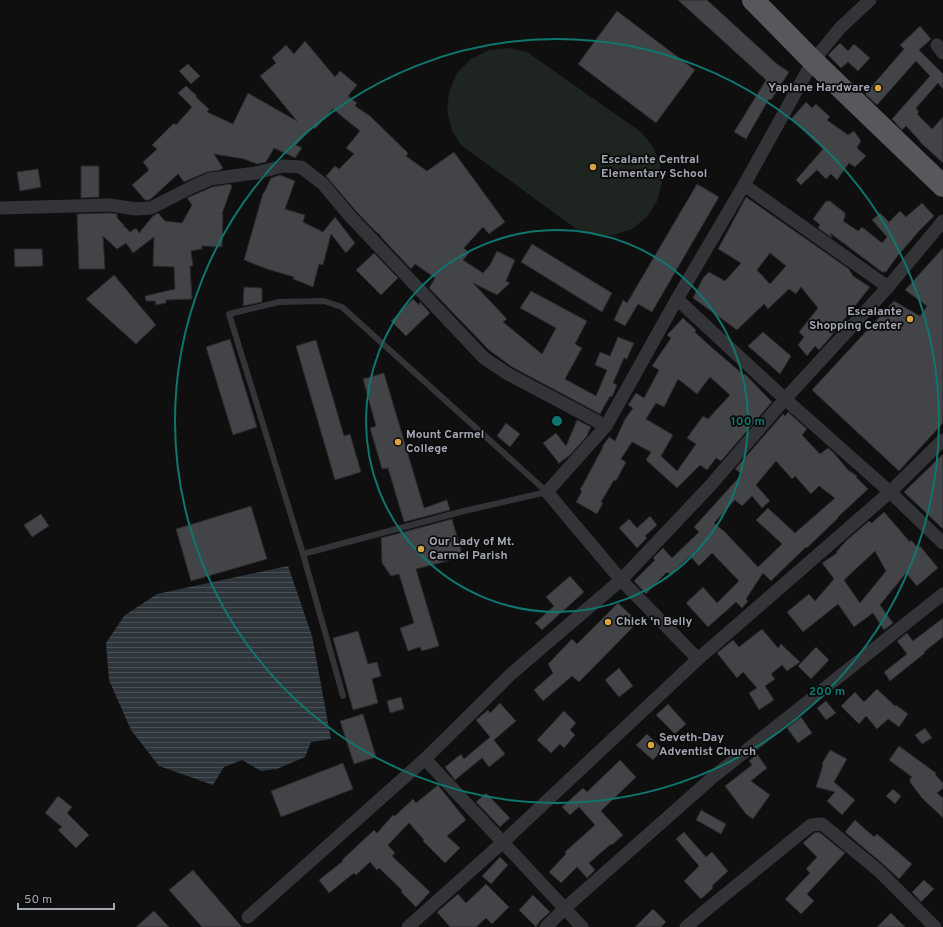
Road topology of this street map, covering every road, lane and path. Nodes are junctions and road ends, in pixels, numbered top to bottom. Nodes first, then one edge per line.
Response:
1 (753, 0) edge
2 (870, 0) edge
3 (813, 61) junction
4 (744, 185) junction
5 (943, 186) edge
6 (0, 208) edge
7 (943, 221) edge
8 (888, 287) junction
9 (677, 299) junction
10 (785, 399) junction
11 (606, 426) junction
12 (943, 440) edge
13 (548, 492) junction
14 (890, 492) junction
15 (943, 543) edge
16 (303, 554) junction
17 (621, 580) junction
18 (943, 594) edge
19 (698, 659) junction
20 (343, 696) dead end
21 (425, 759) junction
22 (503, 842) junction
23 (564, 909) junction
24 (248, 917) dead end
25 (408, 927) edge
26 (546, 927) edge
27 (582, 927) edge
28 (686, 927) edge
29 (935, 927) edge

1 - 3 highway
2 - 3 street
3 - 4 street
3 - 5 highway
4 - 8 street
4 - 9 street
6 - 11 street
7 - 8 street
8 - 10 street
9 - 10 street
9 - 11 street
10 - 14 street
10 - 17 street
11 - 13 street
12 - 14 street
13 - 16 lane
13 - 16 lane
13 - 17 street
14 - 15 street
14 - 19 street
16 - 20 lane
17 - 19 street
17 - 21 street
18 - 23 street
19 - 22 street
21 - 22 street
21 - 24 street
22 - 23 street
22 - 25 street
23 - 26 street
23 - 27 street
28 - 29 street

